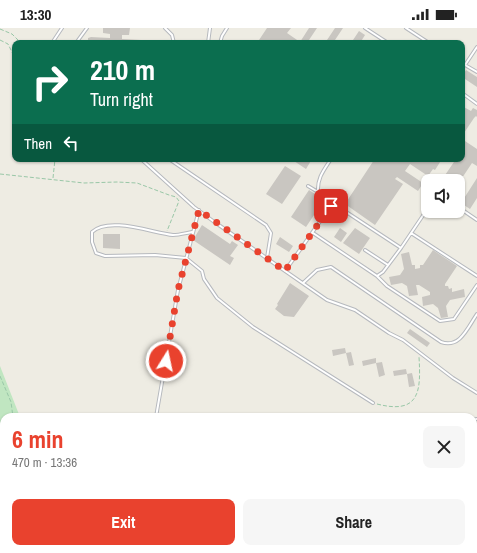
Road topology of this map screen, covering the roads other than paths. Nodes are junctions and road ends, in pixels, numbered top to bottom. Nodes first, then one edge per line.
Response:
1 (62, 28) edge
2 (87, 28) edge
3 (165, 28) edge
4 (210, 28) edge
5 (227, 28) edge
6 (365, 28) edge
7 (406, 28) edge
8 (54, 40) edge
9 (78, 40) edge
10 (173, 40) edge
11 (209, 40) edge
12 (221, 40) edge
13 (383, 40) edge
14 (424, 40) edge
15 (477, 47) edge
16 (465, 65) joint
17 (477, 72) edge
18 (465, 95) edge
19 (477, 104) edge
20 (144, 162) edge
21 (173, 162) edge
22 (329, 162) edge
23 (308, 186) dead end
24 (318, 192) junction
25 (331, 202) junction
26 (199, 210) junction
27 (465, 212) edge
28 (421, 218) edge
29 (477, 220) edge
30 (192, 232) junction
31 (313, 233) junction
32 (411, 233) junction
33 (401, 248) junction
34 (365, 250) dead end
35 (186, 258) junction
36 (267, 258) junction
37 (388, 265) junction
38 (285, 271) junction
39 (377, 276) junction
40 (477, 276) edge
41 (303, 283) junction
42 (477, 285) edge
43 (477, 314) edge
44 (477, 393) edge
45 (372, 403) road end
46 (157, 413) edge

1 - 8 lane
2 - 9 lane
3 - 10 lane
4 - 11 lane
5 - 12 lane
6 - 13 lane
7 - 14 lane
15 - 16 lane
16 - 17 lane
18 - 19 lane
20 - 26 lane
21 - 36 lane
22 - 24 lane
23 - 24 lane
24 - 25 lane
25 - 31 lane
25 - 33 lane
26 - 30 lane
26 - 36 lane
27 - 29 lane
28 - 32 lane
30 - 35 lane
30 - 35 lane
31 - 38 lane
31 - 39 lane
32 - 33 lane
32 - 40 lane
33 - 37 lane
34 - 37 lane
35 - 45 lane
35 - 46 lane
36 - 38 lane
37 - 39 lane
38 - 41 lane
39 - 42 lane
41 - 43 lane
41 - 44 lane

